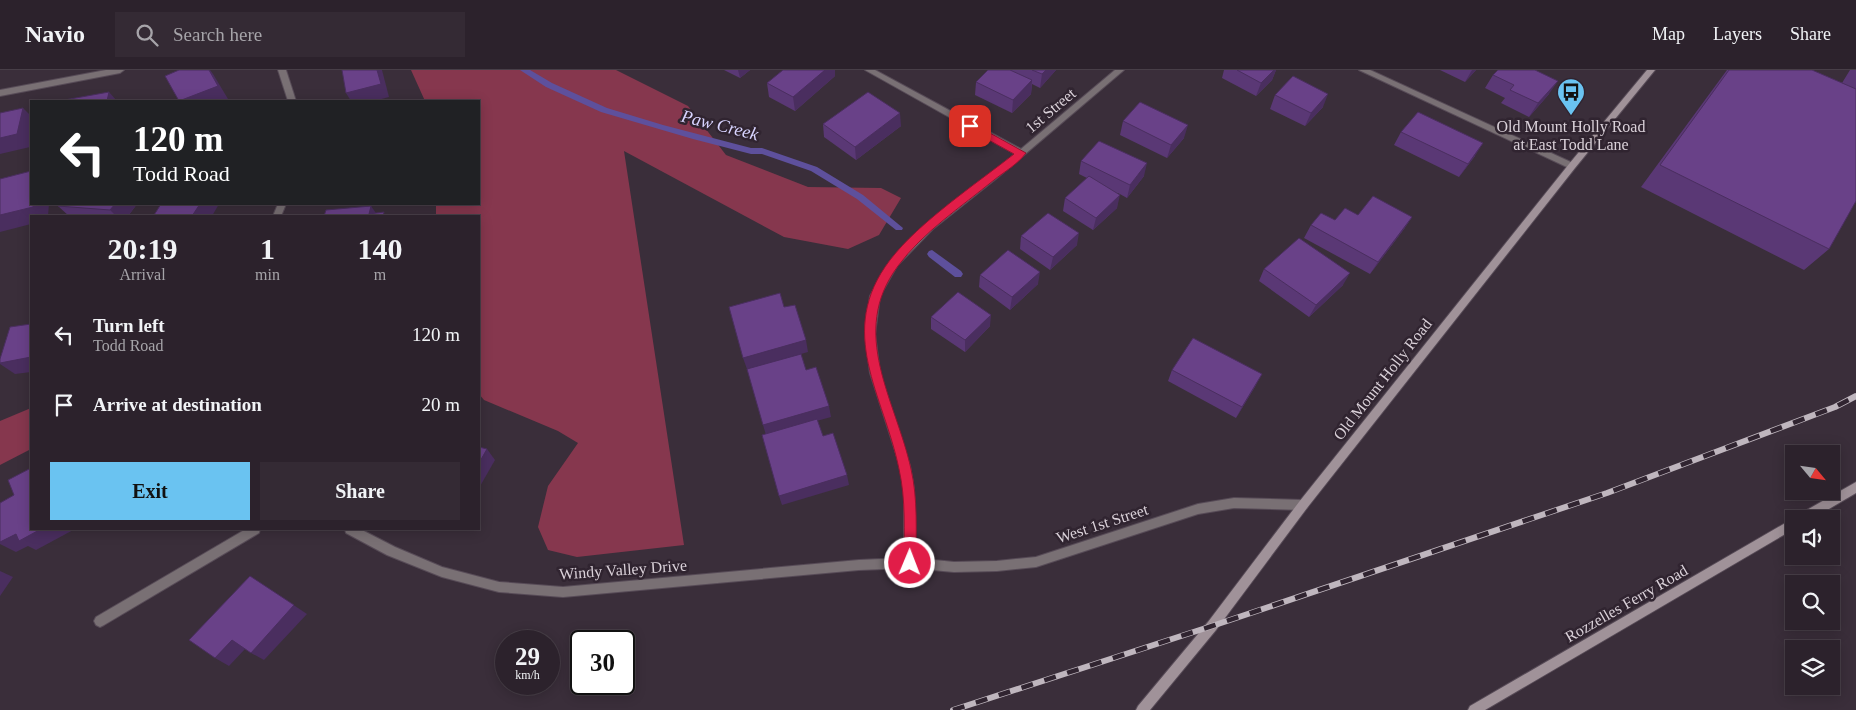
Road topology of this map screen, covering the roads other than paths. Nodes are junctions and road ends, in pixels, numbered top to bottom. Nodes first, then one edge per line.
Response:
1 (120, 70) edge
2 (282, 70) edge
3 (869, 70) edge
4 (1120, 70) edge
5 (1363, 70) edge
6 (1651, 70) edge
7 (0, 93) edge
8 (292, 100) edge
9 (1021, 153) junction
10 (1572, 166) junction
11 (1856, 487) edge
12 (1303, 504) junction
13 (1817, 510) edge
14 (1785, 528) edge
15 (253, 530) edge
16 (352, 530) edge
17 (910, 563) junction
18 (100, 621) dead end
19 (1142, 710) edge
20 (1474, 710) edge

1 - 7 street
2 - 8 street
3 - 9 street
4 - 9 street, 1st Street
5 - 10 street
6 - 10 street, Old Mount Holly Road
9 - 17 street, 1st Street
10 - 12 street, Old Mount Holly Road
11 - 13 street
12 - 17 street, West 1st Street
12 - 19 street, Old Mount Holly Road
14 - 20 street, Rozzelles Ferry Road
15 - 18 street
16 - 17 street, Windy Valley Drive

